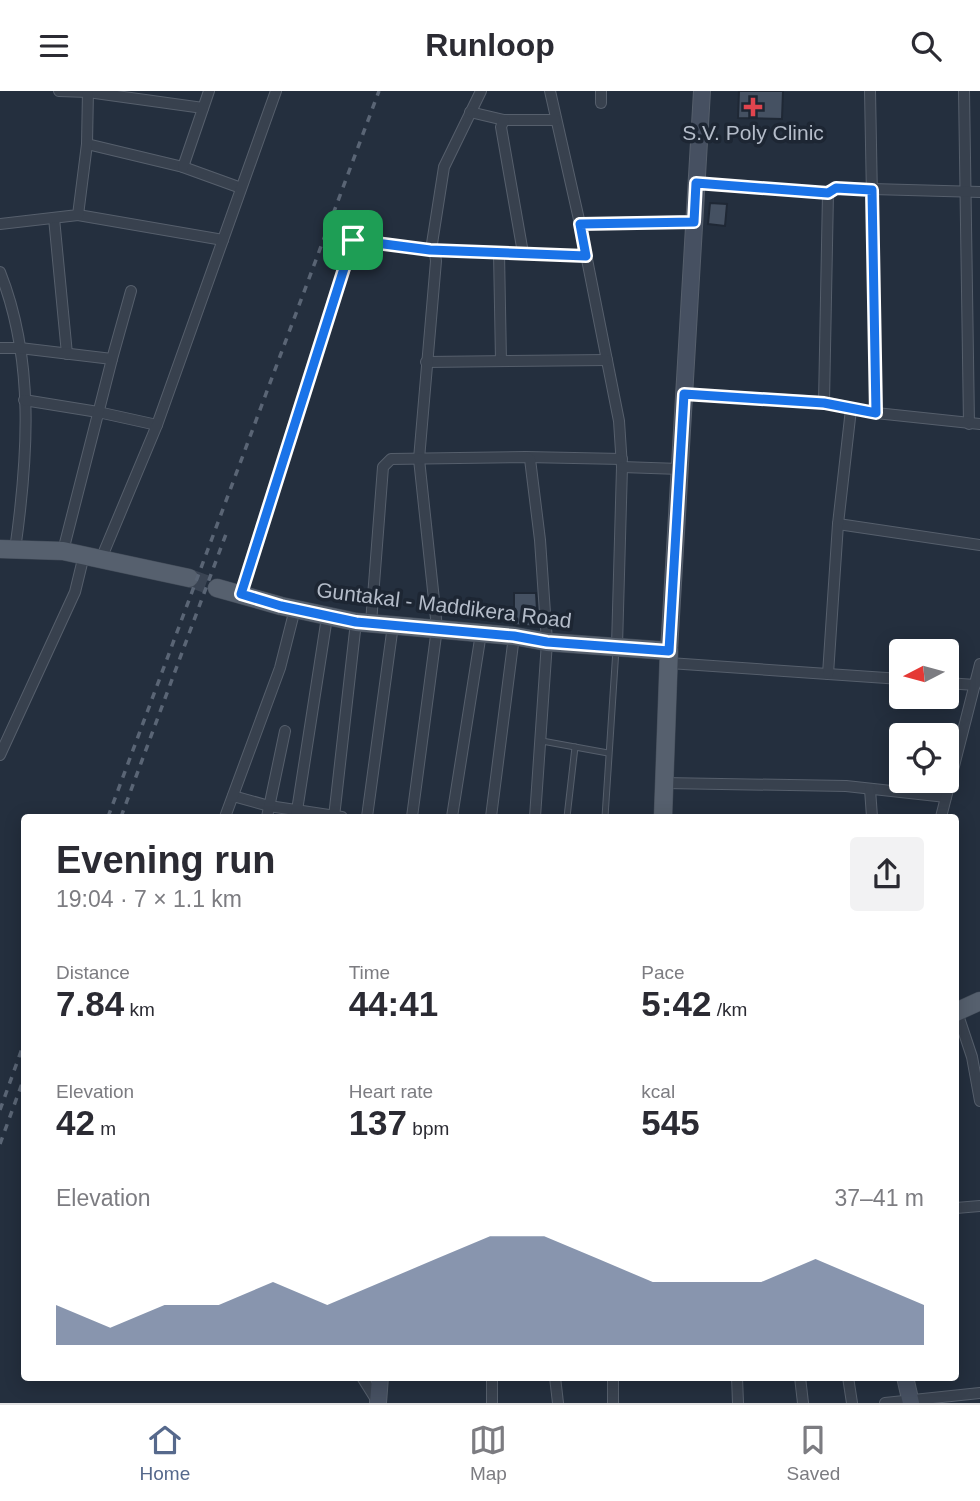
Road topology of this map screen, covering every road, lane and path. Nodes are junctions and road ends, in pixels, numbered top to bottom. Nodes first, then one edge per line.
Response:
1 (60, 91) edge
2 (209, 91) edge
3 (276, 91) edge
4 (481, 91) edge
5 (550, 91) edge
6 (702, 91) edge
7 (870, 91) edge
8 (964, 91) edge
9 (88, 92) edge
10 (203, 108) junction
11 (470, 112) junction
12 (503, 120) junction
13 (556, 120) junction
14 (87, 144) junction
15 (183, 167) junction
16 (696, 183) junction
17 (241, 188) junction
18 (872, 190) junction
19 (966, 192) junction
20 (980, 192) edge
21 (828, 193) junction
22 (78, 215) junction
23 (54, 218) junction
24 (694, 222) junction
25 (0, 224) edge
26 (580, 224) junction
27 (223, 240) junction
28 (430, 250) junction
29 (499, 253) junction
30 (523, 253) junction
31 (586, 256) junction
32 (0, 272) edge
33 (131, 291) dead end
34 (0, 348) edge
35 (20, 348) junction
36 (67, 354) junction
37 (112, 359) junction
38 (607, 359) junction
39 (501, 361) junction
40 (426, 362) junction
41 (684, 394) junction
42 (24, 400) junction
43 (824, 403) junction
44 (851, 409) junction
45 (99, 412) junction
46 (876, 413) junction
47 (975, 424) edge
48 (158, 425) junction
49 (526, 457) junction
50 (418, 459) junction
51 (622, 463) junction
52 (680, 469) junction
53 (838, 524) junction
54 (980, 545) edge
55 (8, 549) edge
56 (63, 551) junction
57 (93, 557) junction
58 (189, 578) tunnel mouth
59 (216, 587) tunnel mouth
60 (241, 594) junction
61 (295, 609) junction
62 (327, 617) junction
63 (364, 622) junction
64 (393, 625) junction
65 (437, 628) junction
66 (481, 633) junction
67 (514, 636) junction
68 (547, 642) junction
69 (617, 646) junction
70 (669, 657) junction
71 (980, 664) edge
72 (828, 674) junction
73 (889, 678) edge
74 (959, 684) edge
75 (975, 685) junction
76 (5, 731) edge
77 (285, 731) dead end
78 (542, 741) junction
79 (575, 747) junction
80 (608, 753) junction
81 (0, 755) edge
82 (664, 783) junction
83 (870, 789) junction
84 (233, 796) junction
85 (947, 797) junction
86 (268, 811) edge
87 (226, 814) edge
88 (297, 814) edge
89 (335, 814) edge
90 (367, 814) edge
91 (412, 814) edge
92 (452, 814) edge
93 (491, 814) edge
94 (535, 814) edge
95 (567, 814) edge
96 (605, 814) edge
97 (663, 814) edge
98 (872, 814) edge
99 (942, 814) edge
100 (980, 1001) edge
101 (959, 1010) edge
102 (959, 1018) edge
103 (976, 1057) edge
104 (980, 1101) edge
105 (980, 1206) edge
106 (959, 1207) edge
107 (365, 1381) edge
108 (380, 1381) edge
109 (492, 1381) edge
110 (555, 1381) edge
111 (613, 1381) edge
112 (737, 1381) edge
113 (800, 1381) edge
114 (849, 1381) edge
115 (906, 1381) edge
116 (980, 1393) edge
117 (378, 1402) edge
118 (911, 1402) edge
119 (492, 1403) edge
120 (558, 1403) edge
121 (614, 1403) edge
122 (738, 1403) edge
123 (803, 1403) edge
124 (852, 1403) edge
125 (885, 1403) edge

1 - 9 street
2 - 10 street
3 - 17 street
4 - 11 street
5 - 13 street
6 - 16 street
7 - 18 street
8 - 19 street
9 - 10 street
9 - 14 street
10 - 15 street
11 - 12 street
11 - 28 street
12 - 13 street
12 - 30 street
13 - 26 street
14 - 15 street
14 - 22 street
15 - 17 street
16 - 21 street
16 - 24 street
17 - 27 street
18 - 19 street
18 - 21 street
18 - 46 street
19 - 20 street
19 - 47 street
21 - 43 street
22 - 23 street
22 - 27 street
23 - 25 street
23 - 36 street
24 - 26 street
24 - 41 street
26 - 31 street
27 - 48 street
28 - 29 street
28 - 40 street
28 - 60 street
29 - 30 street
29 - 39 street
30 - 31 street
31 - 38 street
32 - 35 street
33 - 37 street
34 - 35 street
35 - 36 street
35 - 42 street
36 - 37 street
37 - 45 street
38 - 39 street
38 - 51 street
39 - 40 street
40 - 50 street
41 - 43 street
41 - 52 street
42 - 45 street
42 - 55 street
43 - 44 street
44 - 46 street
44 - 53 street
45 - 48 street
45 - 56 street
46 - 47 street
48 - 57 street
49 - 50 street
49 - 51 street
49 - 68 street
50 - 63 street
50 - 65 street
51 - 52 street
51 - 69 street
52 - 70 street
53 - 54 street
53 - 72 street
55 - 56 main road
56 - 57 main road
57 - 58 main road
57 - 76 street
59 - 60 main road, Guntakal - Maddikera Road
60 - 61 main road, Guntakal - Maddikera Road
61 - 62 main road, Guntakal - Maddikera Road
61 - 84 street
62 - 63 main road, Guntakal - Maddikera Road
62 - 88 street
63 - 64 main road, Guntakal - Maddikera Road
63 - 89 street
64 - 65 main road, Guntakal - Maddikera Road
64 - 90 street
65 - 66 main road, Guntakal - Maddikera Road
65 - 91 street
66 - 67 main road, Guntakal - Maddikera Road
66 - 92 street
67 - 68 main road, Guntakal - Maddikera Road
67 - 93 street
68 - 69 main road, Guntakal - Maddikera Road
68 - 78 street
69 - 70 main road, Guntakal - Maddikera Road
69 - 80 lane
70 - 72 street
70 - 82 main road
71 - 75 street
72 - 73 street
74 - 75 street
75 - 85 street
76 - 81 street
77 - 86 street
78 - 79 lane
78 - 94 street
79 - 80 lane
79 - 95 lane
80 - 96 lane
82 - 83 street
82 - 97 main road
83 - 85 street
83 - 98 street
84 - 86 street
84 - 87 street
85 - 99 street
86 - 88 street
100 - 101 main road
102 - 103 street
103 - 104 street
105 - 106 street
107 - 117 street
108 - 117 street
109 - 119 street
110 - 120 street
111 - 121 street
112 - 122 street
113 - 123 street
114 - 124 street
115 - 118 street
116 - 118 street
118 - 125 street

